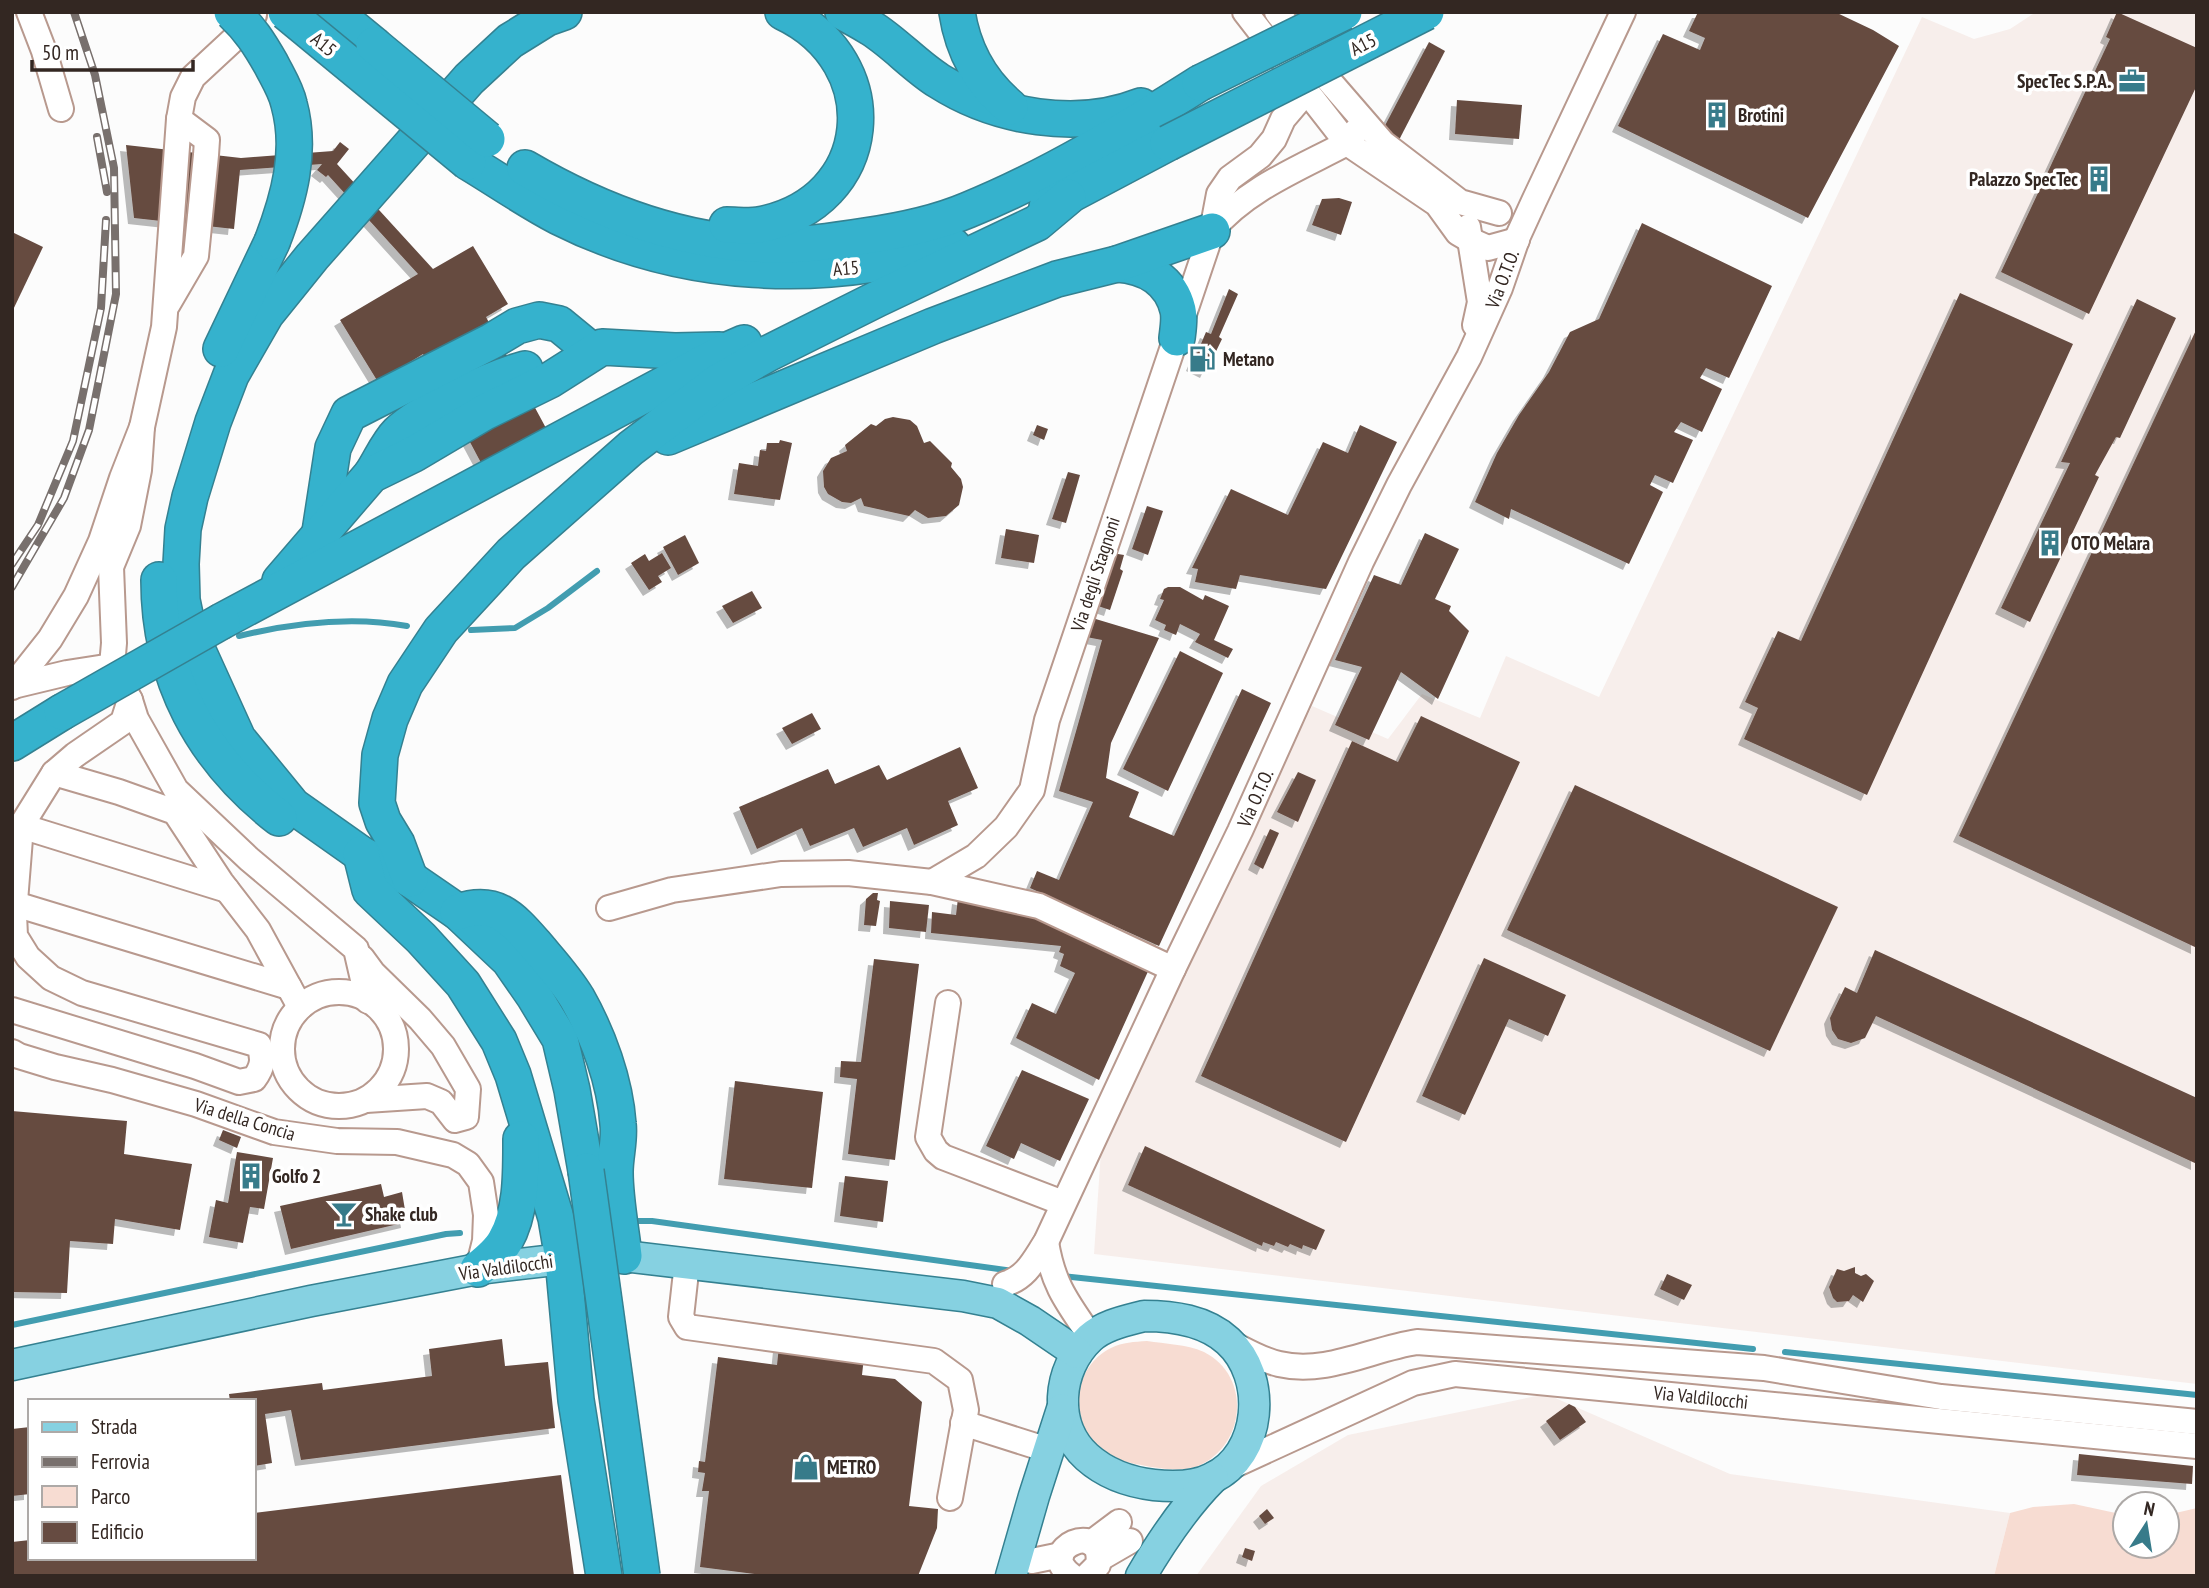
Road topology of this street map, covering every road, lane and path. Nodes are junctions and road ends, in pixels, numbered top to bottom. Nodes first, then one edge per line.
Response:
1 (29, 12) edge
2 (232, 12) edge
3 (256, 12) edge
4 (286, 12) edge
5 (334, 12) edge
6 (522, 12) edge
7 (564, 12) edge
8 (783, 12) edge
9 (843, 12) edge
10 (1245, 12) edge
11 (1344, 12) edge
12 (1426, 12) edge
13 (1623, 12) edge
14 (1278, 13) edge
15 (956, 19) edge
16 (1306, 92) junction
17 (61, 108) dead end
18 (1016, 112) junction
19 (1139, 114) junction
20 (1364, 121) junction
21 (1347, 143) junction
22 (478, 151) junction
23 (525, 168) junction
24 (1069, 197) junction
25 (1534, 201) junction
26 (1460, 202) junction
27 (1499, 214) junction
28 (1212, 231) junction
29 (1470, 240) junction
30 (1517, 240) junction
31 (1117, 264) junction
32 (877, 299) junction
33 (1177, 338) junction
34 (605, 347) junction
35 (244, 349) junction
36 (728, 350) junction
37 (1469, 357) junction
38 (142, 427) junction
39 (590, 483) junction
40 (360, 487) junction
41 (320, 534) junction
42 (266, 597) junction
43 (112, 666) junction
44 (13, 687) edge
45 (130, 700) junction
46 (12, 743) edge
47 (54, 773) junction
48 (21, 826) junction
49 (332, 834) junction
50 (361, 854) junction
51 (410, 879) junction
52 (932, 882) junction
53 (227, 890) junction
54 (15, 904) junction
55 (609, 908) dead end
56 (458, 912) junction
57 (356, 949) junction
58 (1173, 969) junction
59 (295, 997) junction
60 (368, 1001) junction
61 (948, 1003) dead end
62 (12, 1010) edge
63 (271, 1046) junction
64 (12, 1052) edge
65 (289, 1077) junction
66 (254, 1079) junction
67 (366, 1100) junction
68 (520, 1101) junction
69 (455, 1120) junction
70 (453, 1155) junction
71 (1063, 1203) junction
72 (1046, 1242) junction
73 (482, 1255) junction
74 (624, 1256) junction
75 (564, 1259) junction
76 (687, 1263) junction
77 (840, 1282) junction
78 (1005, 1284) joint
79 (1030, 1321) junction
80 (1229, 1342) junction
81 (1084, 1345) junction
82 (12, 1365) edge
83 (1062, 1403) junction
84 (2197, 1422) edge
85 (963, 1423) junction
86 (2197, 1446) edge
87 (1048, 1450) junction
88 (1219, 1474) junction
89 (950, 1498) dead end
90 (1125, 1531) dead end
91 (1092, 1559) edge
92 (1067, 1565) edge
93 (1014, 1567) edge
94 (604, 1576) edge
95 (642, 1576) edge
96 (1141, 1576) edge

1 - 17 street
2 - 49 highway, bridge
3 - 38 street
4 - 22 highway, A15 / A15, bridge
5 - 22 highway, A15 / A15, bridge
6 - 35 highway
7 - 35 highway
8 - 23 highway
9 - 18 highway
10 - 16 street
11 - 19 highway, A15 / A15, bridge
12 - 24 highway, A15 / A15, bridge
13 - 25 street, Via O.T.O.
14 - 20 street
15 - 18 highway
16 - 21 street
16 - 28 street, Via degli Stagnoni
18 - 19 highway
19 - 23 highway, A15 / A15
20 - 21 street
20 - 26 street
21 - 28 street
21 - 29 street
22 - 23 highway, A15
22 - 24 highway, A15 / A15
24 - 32 highway
25 - 27 street
25 - 30 street, Via O.T.O.
26 - 27 street
26 - 29 street, Via O.T.O.
27 - 29 street
28 - 31 highway
28 - 33 street, Via degli Stagnoni
29 - 30 street
29 - 37 street, Via O.T.O.
30 - 37 street, Via O.T.O.
31 - 33 highway
31 - 39 highway
32 - 36 highway
32 - 39 highway
33 - 52 street, Via degli Stagnoni
34 - 36 highway
34 - 40 highway
34 - 40 highway
34 - 41 highway
35 - 49 highway
36 - 42 highway
37 - 58 street, Via O.T.O.
38 - 43 street
38 - 44 street
39 - 51 highway
40 - 41 highway
41 - 42 highway
42 - 46 highway, bridge
43 - 44 street
43 - 45 street
45 - 47 street
45 - 57 street
47 - 48 street
47 - 53 street
48 - 53 street
48 - 54 street
49 - 50 highway
50 - 51 highway
50 - 68 highway
51 - 56 highway
52 - 55 street
52 - 58 street
53 - 59 street
54 - 59 street
54 - 63 street
56 - 74 highway
56 - 95 highway, bridge
57 - 60 street
57 - 69 street
58 - 71 street, Via O.T.O.
59 - 60 street
59 - 63 street
60 - 67 street
61 - 71 street
62 - 66 street
63 - 65 street
63 - 66 street
64 - 70 street, Via della Concia
65 - 66 street
65 - 67 street
67 - 69 street
68 - 73 highway
68 - 75 highway
69 - 70 street
70 - 73 street, Via della Concia
71 - 72 street, Via O.T.O.
72 - 78 street, Via O.T.O.
72 - 81 street
73 - 75 main road, Via Valdilocchi
73 - 82 main road, Via Valdilocchi
74 - 75 main road, Via Valdilocchi
74 - 76 main road, Via Valdilocchi
75 - 94 highway
76 - 77 main road, Via Valdilocchi
76 - 85 street
77 - 78 main road, Via Valdilocchi
77 - 79 main road
79 - 81 main road
79 - 83 main road
80 - 81 main road
80 - 84 street, Via Valdilocchi
80 - 88 main road
81 - 83 main road
83 - 87 main road
83 - 88 main road
85 - 87 street
85 - 89 street
86 - 88 street, Via Valdilocchi
87 - 93 main road
88 - 96 main road
90 - 91 street
91 - 92 street
92 - 93 street

